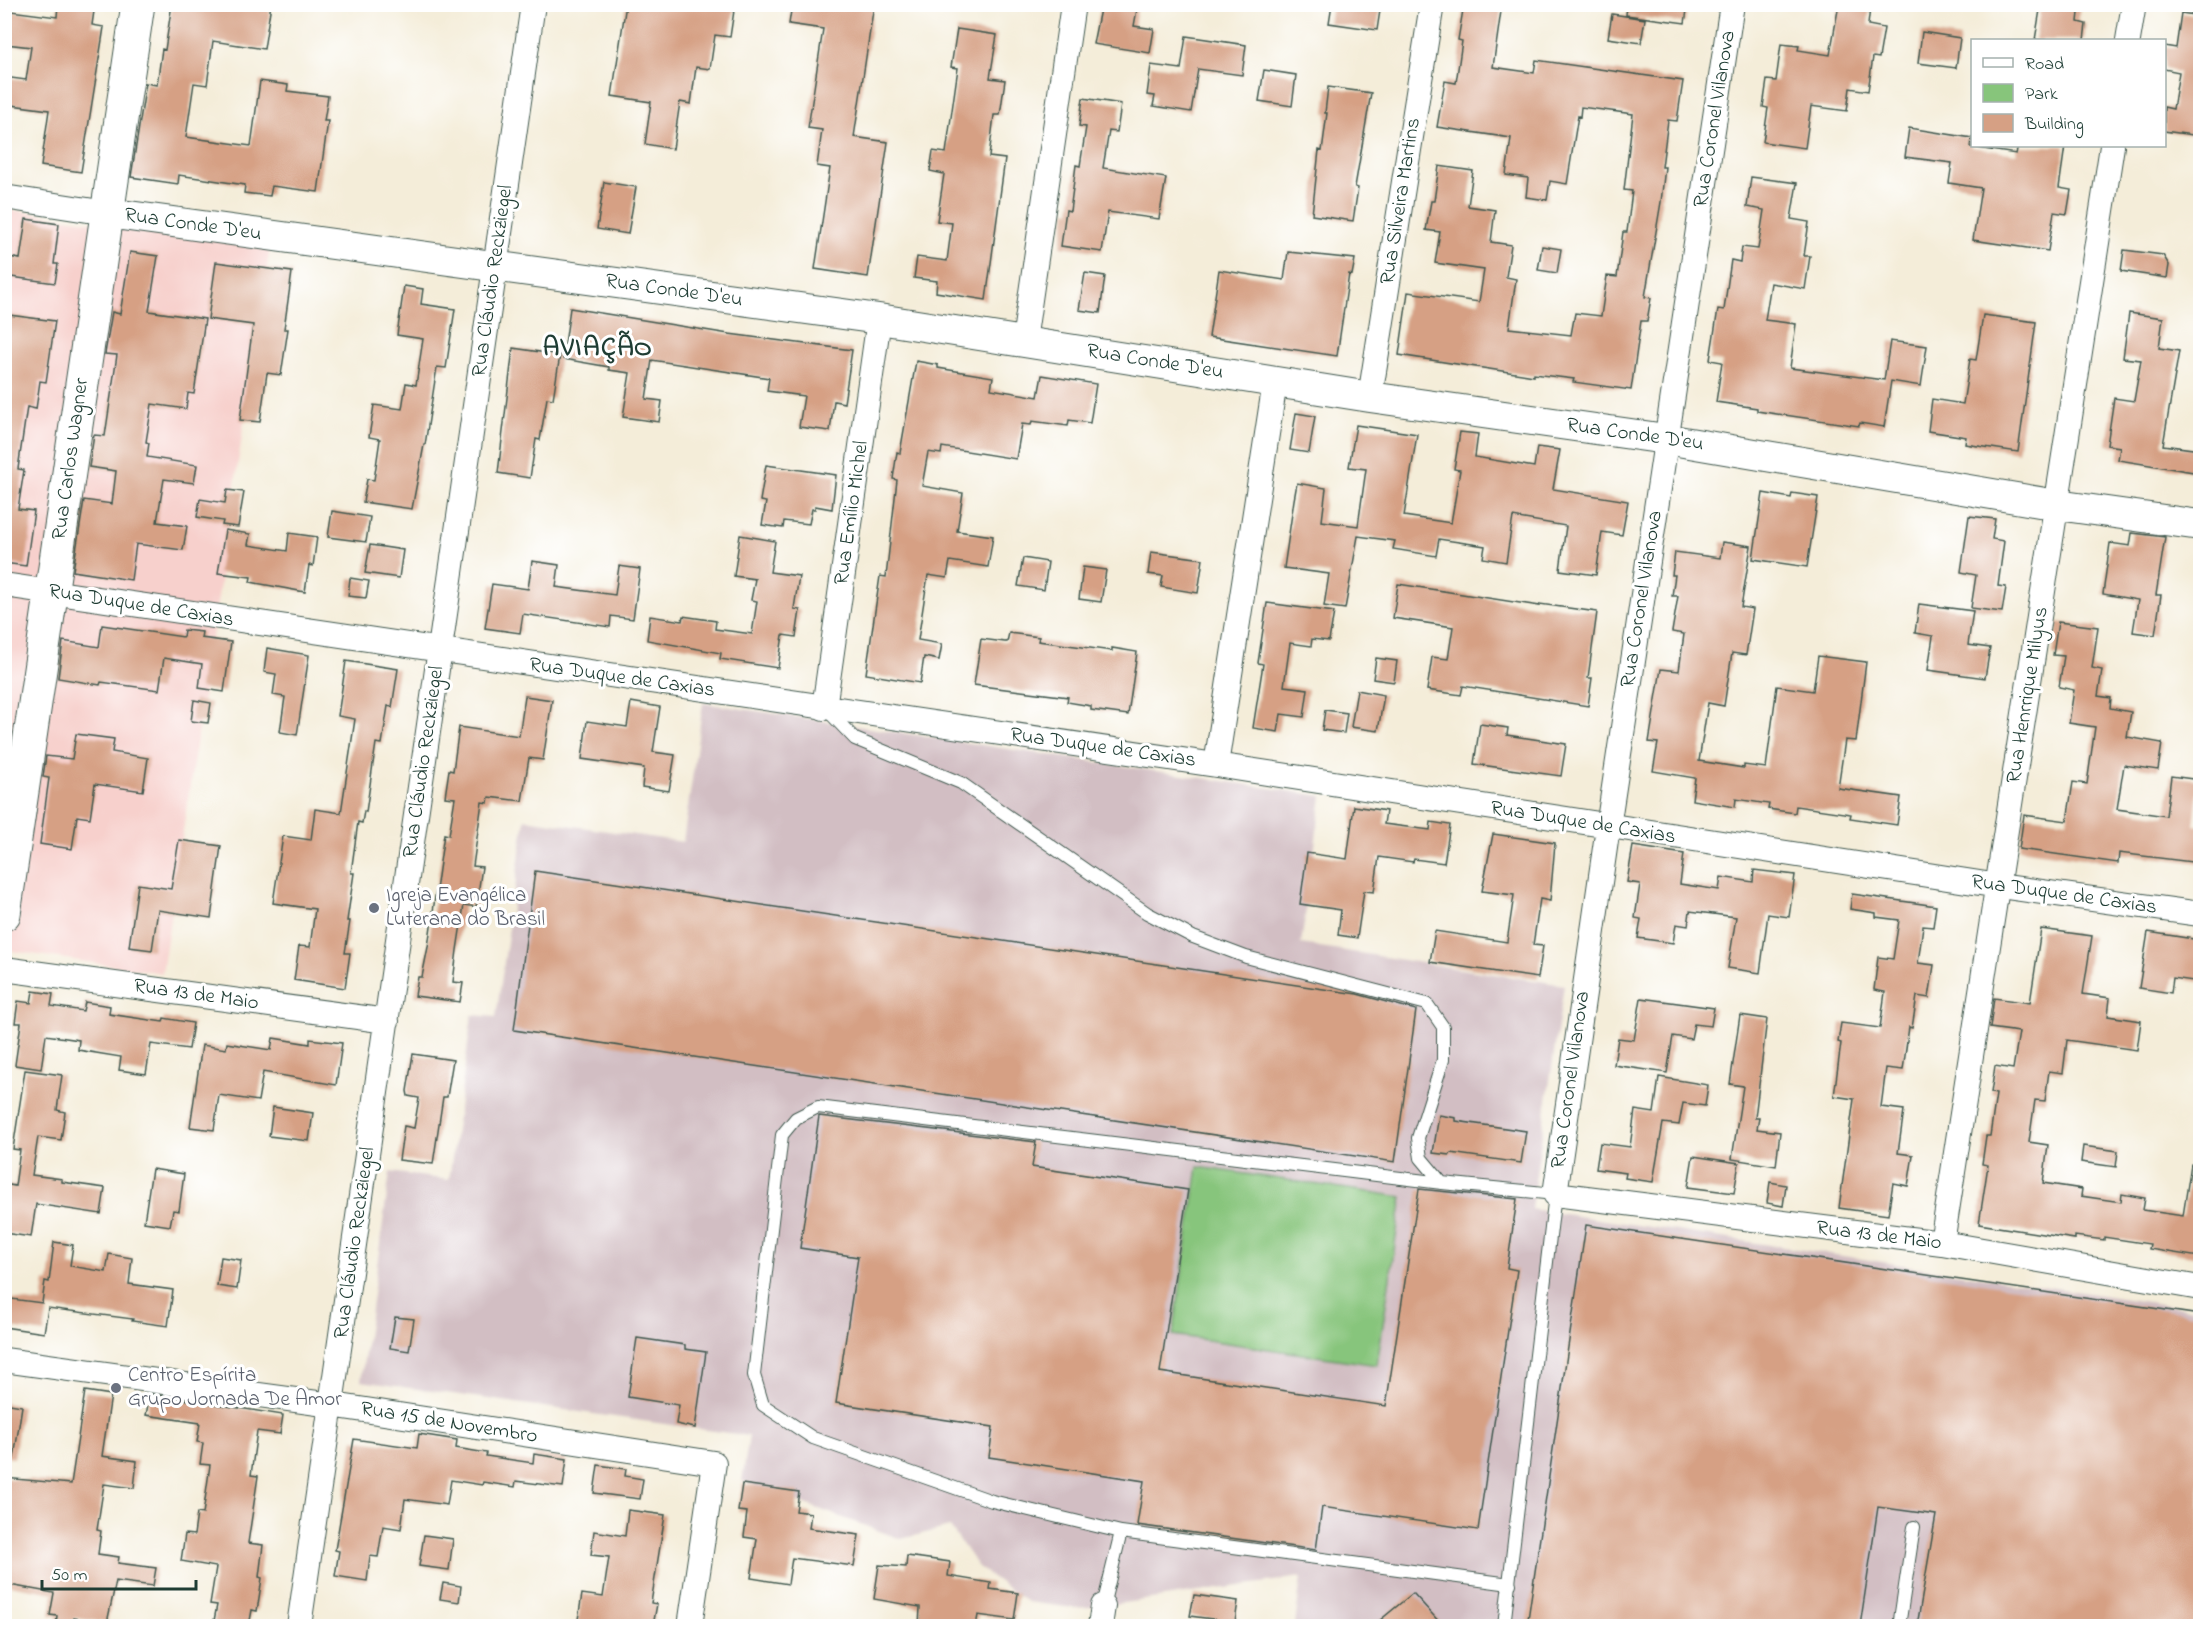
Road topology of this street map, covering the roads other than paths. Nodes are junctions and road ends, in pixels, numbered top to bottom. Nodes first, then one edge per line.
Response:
1 (138, 4) edge
2 (533, 4) edge
3 (1073, 4) edge
4 (1432, 4) edge
5 (1732, 4) edge
6 (2134, 4) edge
7 (2128, 39) edge
8 (2112, 147) edge
9 (4, 197) edge
10 (107, 213) junction
11 (496, 267) junction
12 (879, 319) junction
13 (1024, 341) junction
14 (1275, 382) junction
15 (1370, 397) junction
16 (1666, 439) junction
17 (2058, 505) junction
18 (2200, 525) edge
19 (4, 585) edge
20 (52, 592) junction
21 (440, 651) junction
22 (824, 708) junction
23 (1216, 765) junction
24 (1608, 827) junction
25 (1999, 886) junction
26 (4, 914) edge
27 (2200, 914) edge
28 (4, 969) edge
29 (387, 1021) junction
30 (1442, 1184) junction
31 (1555, 1194) junction
32 (1942, 1243) junction
33 (2200, 1288) edge
34 (4, 1360) edge
35 (332, 1405) junction
36 (1914, 1527) dead end
37 (1120, 1532) junction
38 (1510, 1584) junction
39 (1102, 1616) edge
40 (299, 1626) edge
41 (690, 1626) edge
42 (1504, 1626) edge
43 (1899, 1626) edge

1 - 10 main road, Rua Carlos Wagner
2 - 11 street, Rua Cláudio Reckziegel
3 - 13 street
4 - 15 street, Rua Silveira Martins
5 - 16 street, Rua Coronel Vilanova
6 - 7 street
8 - 17 street, Rua Henrrique Milyus
9 - 10 street, Rua Conde D'eu
10 - 11 street, Rua Conde D'eu
10 - 20 main road, Rua Carlos Wagner
11 - 12 street, Rua Conde D'eu
11 - 21 street, Rua Cláudio Reckziegel
12 - 13 street, Rua Conde D'eu
12 - 22 street, Rua Emílio Michel
13 - 14 street, Rua Conde D'eu
14 - 15 street, Rua Conde D'eu
14 - 23 street
15 - 16 street, Rua Conde D'eu
16 - 17 street, Rua Conde D'eu
16 - 24 street, Rua Coronel Vilanova
17 - 18 street, Rua Conde D'eu
17 - 25 street, Rua Henrrique Milyus
19 - 20 street, Rua Duque de Caxias
20 - 21 street, Rua Duque de Caxias
20 - 26 main road, Rua Carlos Wagner
21 - 22 street, Rua Duque de Caxias
21 - 29 street, Rua Cláudio Reckziegel
22 - 23 street, Rua Duque de Caxias
22 - 30 lane
23 - 24 street, Rua Duque de Caxias
24 - 25 street, Rua Duque de Caxias
24 - 31 street, Rua Coronel Vilanova
25 - 27 street, Rua Duque de Caxias
25 - 32 street, Rua Henrrique Milyus
28 - 29 street, Rua 13 de Maio
29 - 35 street, Rua Cláudio Reckziegel
30 - 31 lane
30 - 37 lane
31 - 32 street, Rua 13 de Maio
31 - 38 lane
32 - 33 street, Rua 13 de Maio
34 - 35 street, Rua 15 de Novembro
35 - 40 street, Rua Cláudio Reckziegel
35 - 41 street, Rua 15 de Novembro
36 - 43 lane
37 - 38 lane
37 - 39 lane
38 - 42 lane

